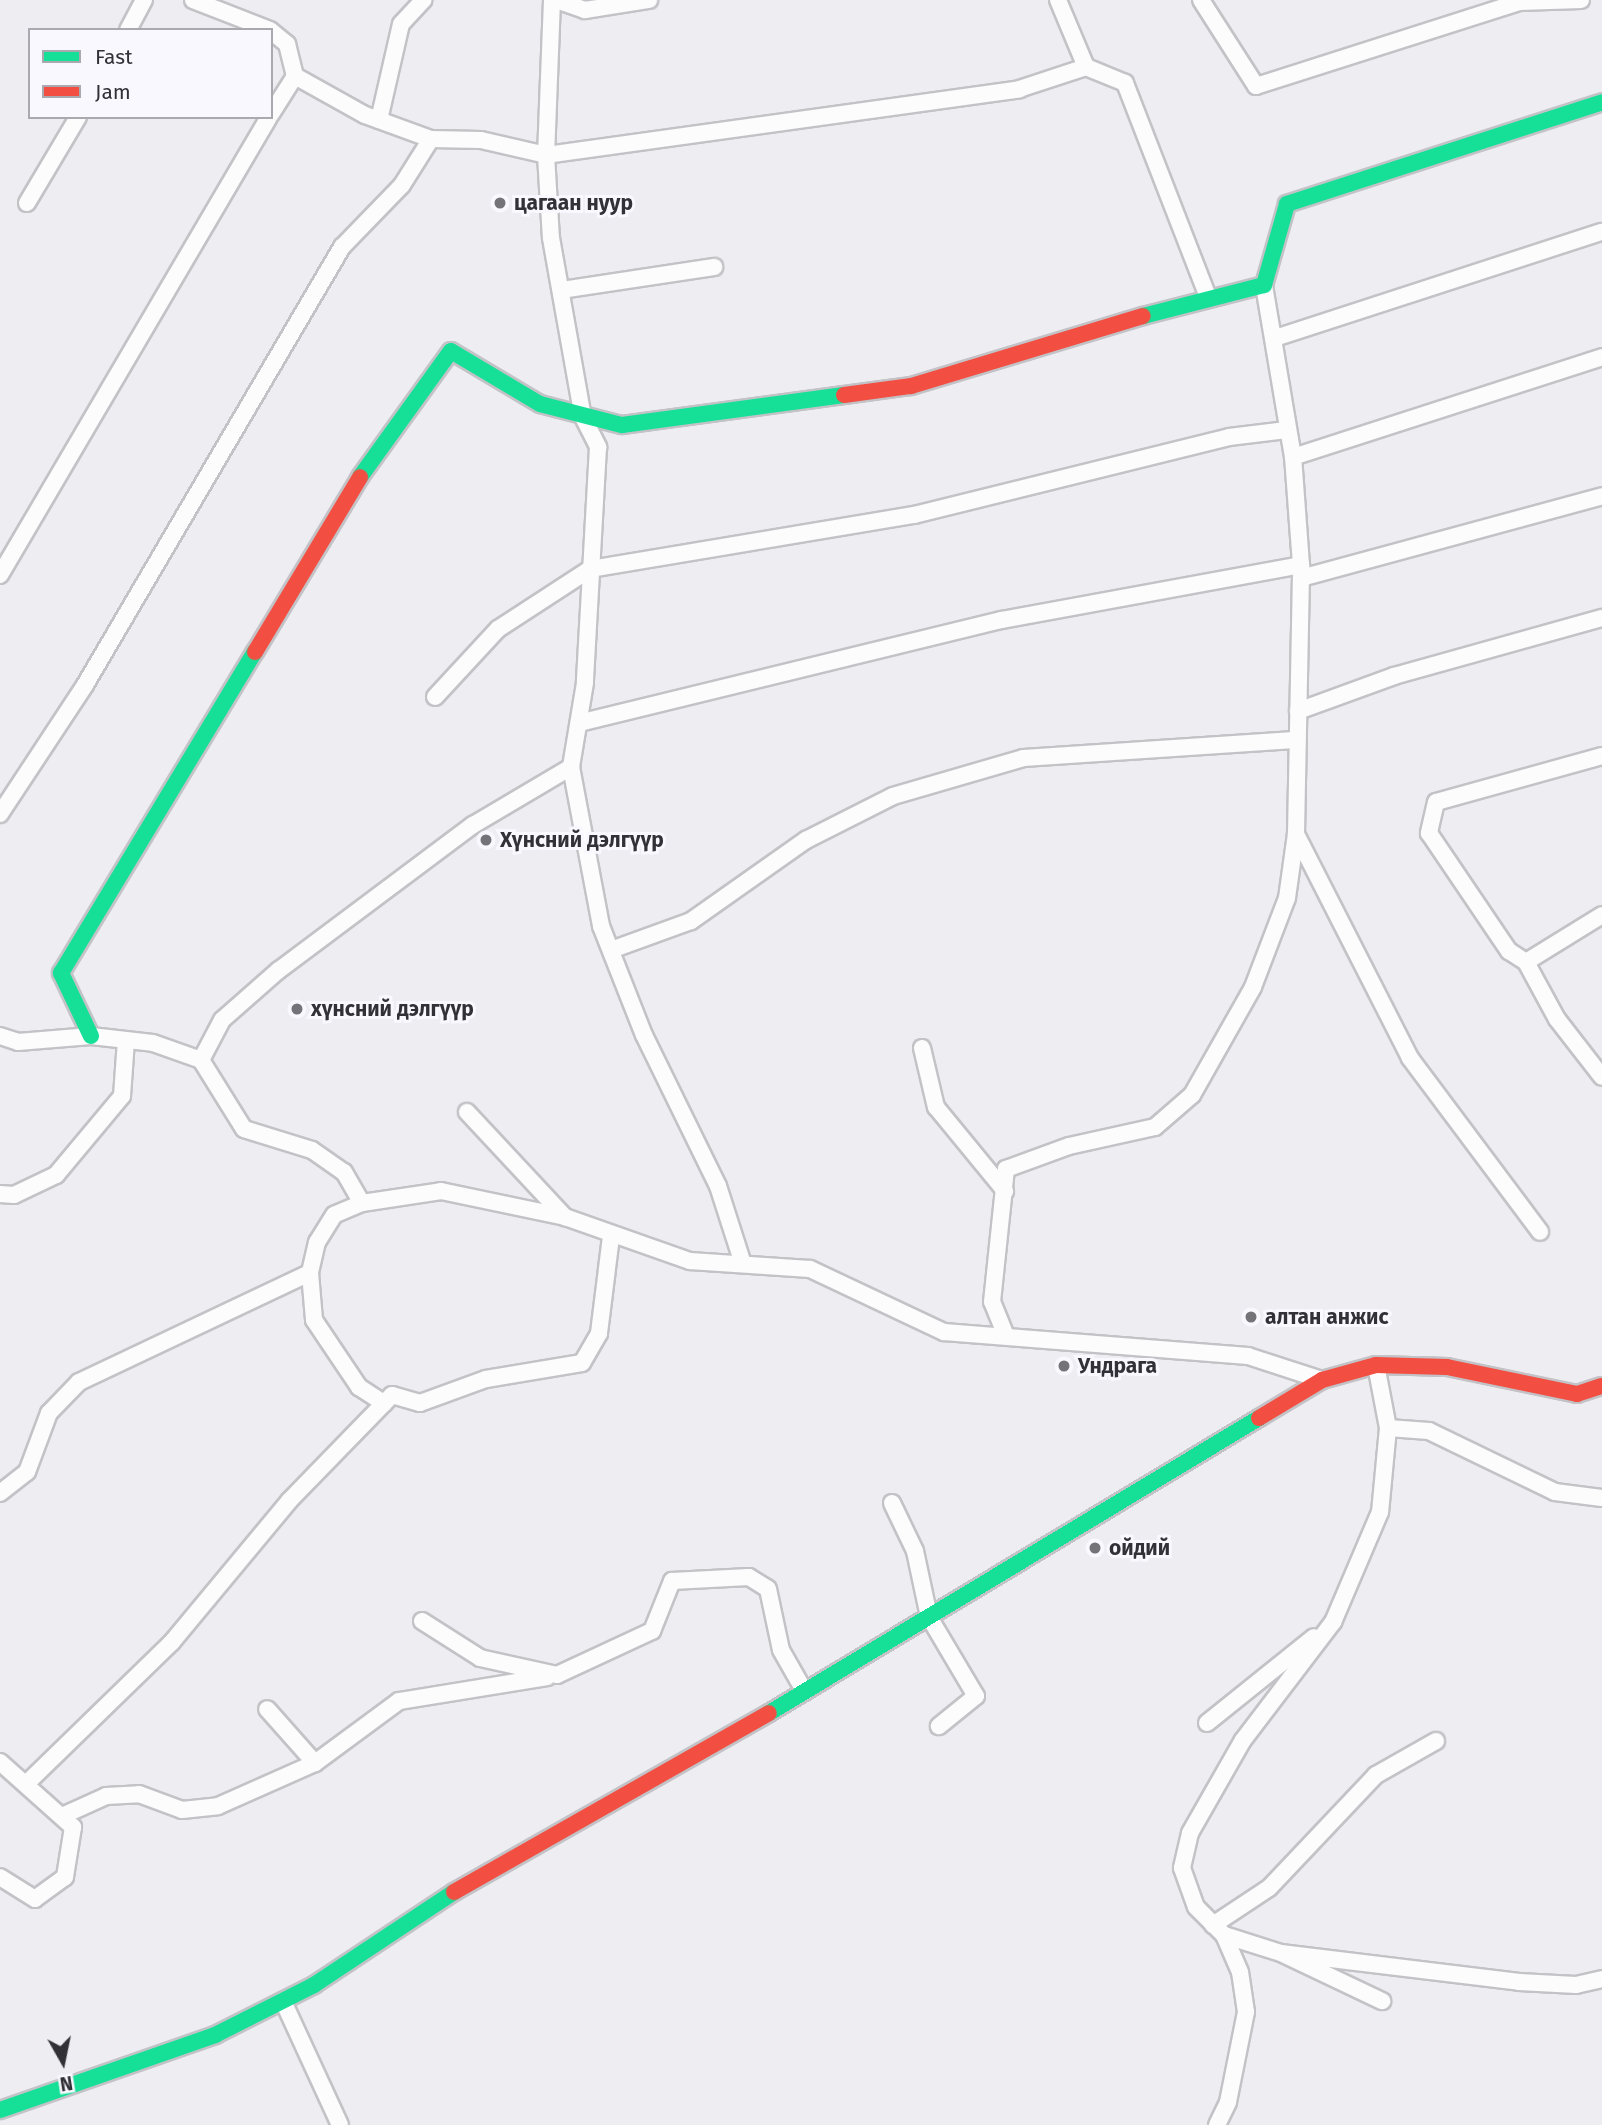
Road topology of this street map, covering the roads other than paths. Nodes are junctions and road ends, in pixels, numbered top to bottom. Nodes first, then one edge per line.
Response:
1 (144, 0) edge
2 (193, 0) edge
3 (423, 0) edge
4 (554, 0) edge
5 (649, 0) edge
6 (1058, 0) edge
7 (1201, 0) edge
8 (1581, 0) edge
9 (1518, 1) edge
10 (129, 28) edge
11 (265, 28) edge
12 (273, 32) edge
13 (1086, 67) junction
14 (295, 76) junction
15 (1602, 102) edge
16 (273, 110) edge
17 (77, 119) edge
18 (268, 119) edge
19 (379, 120) junction
20 (432, 139) junction
21 (545, 155) junction
22 (27, 203) dead end
23 (1602, 232) edge
24 (714, 267) dead end
25 (1264, 285) junction
26 (562, 290) junction
27 (1208, 297) junction
28 (1275, 338) junction
29 (1602, 357) edge
30 (583, 417) junction
31 (1287, 430) junction
32 (1293, 457) junction
33 (1602, 496) edge
34 (590, 569) junction
35 (1301, 571) junction
36 (0, 575) edge
37 (1602, 618) edge
38 (435, 697) dead end
39 (1298, 711) junction
40 (579, 723) junction
41 (1297, 740) junction
42 (1602, 756) edge
43 (571, 767) junction
44 (0, 814) edge
45 (1296, 834) junction
46 (1602, 915) edge
47 (611, 950) junction
48 (1526, 962) junction
49 (0, 1036) edge
50 (91, 1037) junction
51 (126, 1040) junction
52 (922, 1048) dead end
53 (201, 1060) junction
54 (1602, 1077) edge
55 (467, 1112) dead end
56 (1005, 1191) junction
57 (0, 1195) edge
58 (362, 1203) junction
59 (565, 1217) junction
60 (1540, 1232) dead end
61 (611, 1237) junction
62 (743, 1264) junction
63 (310, 1273) junction
64 (1006, 1336) junction
65 (1376, 1365) junction
66 (1322, 1380) junction
67 (1602, 1386) edge
68 (384, 1403) junction
69 (1388, 1428) junction
70 (0, 1493) edge
71 (1602, 1498) edge
72 (892, 1503) dead end
73 (929, 1617) junction
74 (422, 1621) dead end
75 (1333, 1622) junction
76 (556, 1675) junction
77 (805, 1692) junction
78 (267, 1709) dead end
79 (1206, 1723) dead end
80 (939, 1726) dead end
81 (1436, 1741) dead end
82 (0, 1762) edge
83 (315, 1763) junction
84 (26, 1784) junction
85 (62, 1816) junction
86 (0, 1878) edge
87 (1219, 1930) junction
88 (1280, 1952) junction
89 (1602, 1979) edge
90 (283, 2001) junction
91 (1382, 2001) dead end
92 (0, 2110) edge
93 (340, 2125) edge
94 (1217, 2125) edge

1 - 10 street
2 - 11 street
3 - 19 street
4 - 5 street
4 - 21 street
6 - 13 street
7 - 9 street
8 - 9 street
12 - 14 street
13 - 21 street
13 - 27 street
14 - 16 street
14 - 19 street
15 - 25 street
17 - 22 street
18 - 36 street
19 - 20 street
20 - 21 street
20 - 44 street
21 - 26 street
23 - 28 street
24 - 26 street
25 - 27 street
25 - 28 street
26 - 30 street
27 - 30 street
28 - 31 street
29 - 32 street
30 - 34 street
30 - 50 street
31 - 32 street
31 - 34 street
32 - 35 street
33 - 35 street
34 - 38 street
34 - 40 street
35 - 39 street
35 - 40 street
37 - 39 street
39 - 41 street
40 - 43 street
41 - 45 street
41 - 47 street
42 - 48 street
43 - 47 street
43 - 53 street
45 - 56 street
45 - 60 street
46 - 48 street
47 - 62 street
48 - 54 street
49 - 50 street
50 - 51 street
51 - 53 street
51 - 57 street
52 - 56 street
53 - 58 street
55 - 59 street
56 - 64 street
58 - 59 street
58 - 63 street
59 - 61 street
61 - 62 street
61 - 68 street
62 - 64 street
63 - 68 street
63 - 70 street
64 - 66 street
65 - 66 street
65 - 67 street
65 - 69 street
66 - 73 street
68 - 84 street
69 - 71 street
69 - 75 street
72 - 73 street
73 - 77 street
73 - 80 street
74 - 76 street
75 - 79 street
75 - 87 street
76 - 77 street
76 - 83 street
77 - 90 street
78 - 83 street
81 - 87 street
82 - 84 street
83 - 85 street
84 - 85 street
85 - 86 street
87 - 88 street
87 - 94 street
88 - 89 street
88 - 91 street
90 - 92 street
90 - 93 street

